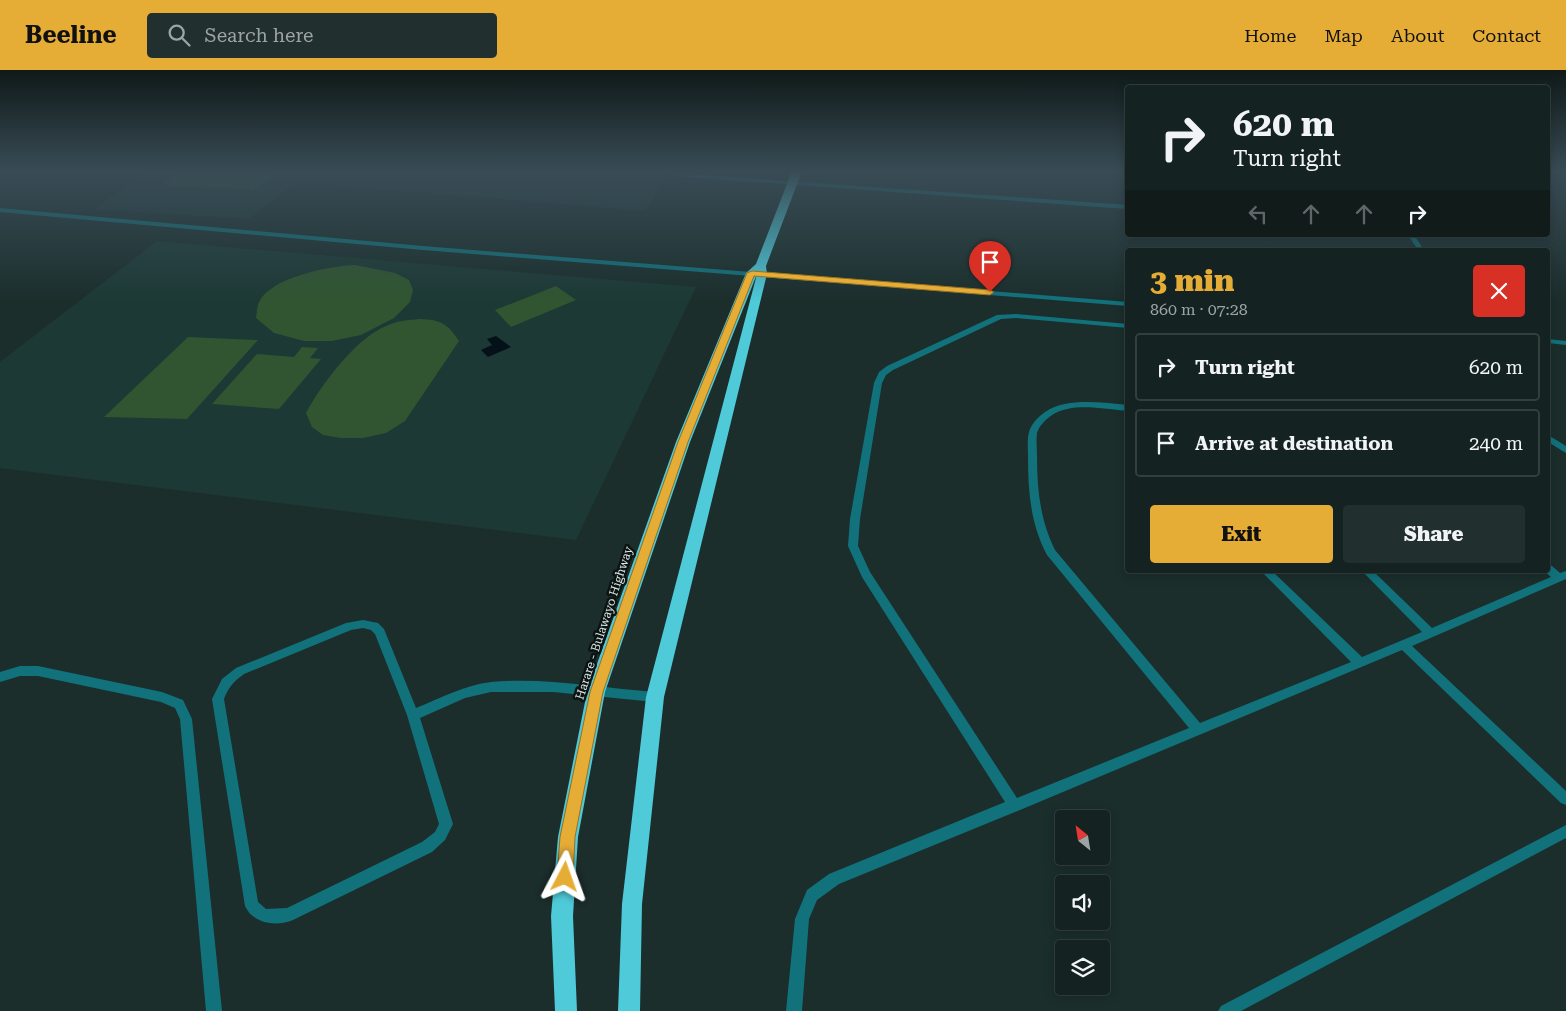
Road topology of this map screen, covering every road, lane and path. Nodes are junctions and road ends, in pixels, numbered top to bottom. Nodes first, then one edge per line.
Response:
1 (67, 215) edge
2 (782, 215) edge
3 (1412, 237) edge
4 (1420, 248) edge
5 (758, 271) junction
6 (1125, 304) edge
7 (1125, 326) edge
8 (1550, 342) edge
9 (1566, 343) edge
10 (1125, 408) edge
11 (1550, 439) edge
12 (1566, 450) edge
13 (1550, 570) edge
14 (1268, 573) edge
15 (1369, 573) edge
16 (1562, 576) edge
17 (1430, 633) junction
18 (1403, 644) junction
19 (1360, 662) junction
20 (0, 677) edge
21 (596, 692) junction
22 (655, 697) junction
23 (413, 715) junction
24 (1196, 728) junction
25 (1566, 799) edge
26 (1015, 806) junction
27 (1566, 831) edge
28 (214, 1011) edge
29 (566, 1011) edge
30 (630, 1011) edge
31 (794, 1011) edge
32 (1226, 1011) edge

1 - 5 street
2 - 5 highway, Harare - Bulawayo Highway
3 - 4 street
5 - 6 street
5 - 21 highway, Harare - Bulawayo Highway
5 - 22 highway, Harare - Bulawayo Highway
7 - 26 street
8 - 9 street
10 - 24 street
11 - 12 street
13 - 16 street
14 - 19 street
15 - 17 street
16 - 17 street
17 - 18 street
18 - 19 street
18 - 25 street
19 - 24 street
20 - 28 street
21 - 22 street
21 - 23 street
21 - 29 highway, Harare - Bulawayo Highway
22 - 30 highway, Harare - Bulawayo Highway
23 - 23 street
24 - 26 street
26 - 31 street
27 - 32 street

